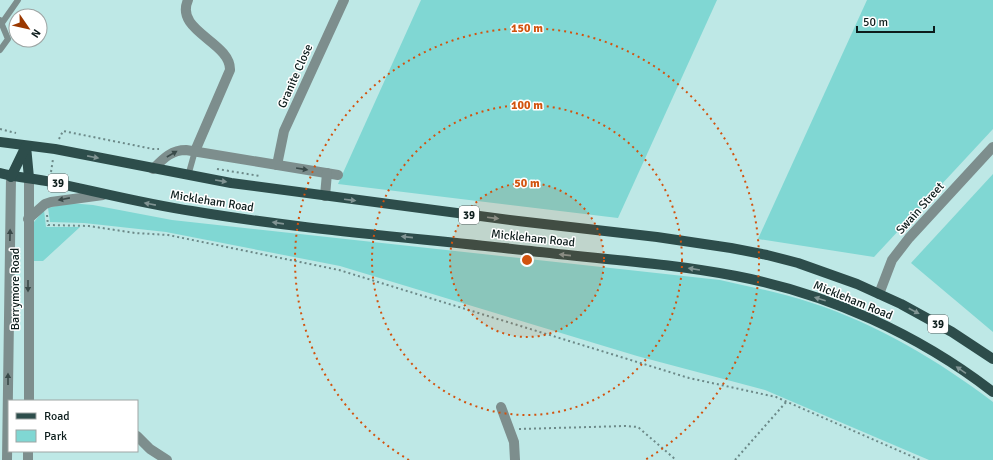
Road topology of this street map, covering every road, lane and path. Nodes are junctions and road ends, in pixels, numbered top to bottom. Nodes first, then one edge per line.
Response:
1 (18, 0) edge
2 (188, 0) edge
3 (344, 0) edge
4 (1, 22) edge
5 (0, 50) edge
6 (0, 142) edge
7 (26, 146) junction
8 (993, 147) edge
9 (195, 151) junction
10 (277, 165) junction
11 (153, 169) junction
12 (0, 173) edge
13 (326, 173) junction
14 (338, 175) dead end
15 (188, 176) junction
16 (11, 177) junction
17 (29, 178) junction
18 (103, 194) junction
19 (325, 196) junction
20 (45, 204) junction
21 (28, 219) junction
22 (879, 294) junction
23 (993, 360) edge
24 (993, 392) edge
25 (28, 400) edge
26 (787, 401) junction
27 (6, 406) edge
28 (501, 407) dead end
29 (510, 429) junction
30 (138, 437) edge
31 (7, 460) edge
32 (167, 460) edge
33 (515, 460) edge
34 (676, 460) edge
35 (735, 460) edge
36 (920, 460) edge

1 - 4 lane
2 - 9 street
3 - 10 street, Granite Close
4 - 5 lane
6 - 7 main road, Mickleham Road / 39
7 -> 11 main road, Mickleham Road / 39
7 - 16 main road
7 - 17 main road
8 - 22 street, Swain Street
9 - 10 street
11 -> 9 street
9 - 15 lane
10 -> 13 street
11 - 15 main road, Mickleham Road / 39
12 - 16 main road, Mickleham Road / 39
13 - 14 street
13 - 19 street
15 -> 19 main road, Mickleham Road / 39
16 - 17 main road, Mickleham Road / 39
27 -> 16 street, Barrymore Road
17 - 18 main road, Mickleham Road / 39
17 - 21 street, Barrymore Road
18 -> 20 street
24 -> 18 main road, Mickleham Road / 39
19 -> 22 main road, Mickleham Road / 39
20 - 21 street
20 - 26 path
21 -> 25 street, Barrymore Road
22 -> 23 main road, Mickleham Road / 39
26 - 35 path
26 - 36 path
27 - 31 street, Barrymore Road
28 - 29 street
29 - 33 street
29 - 34 path
30 - 32 street

